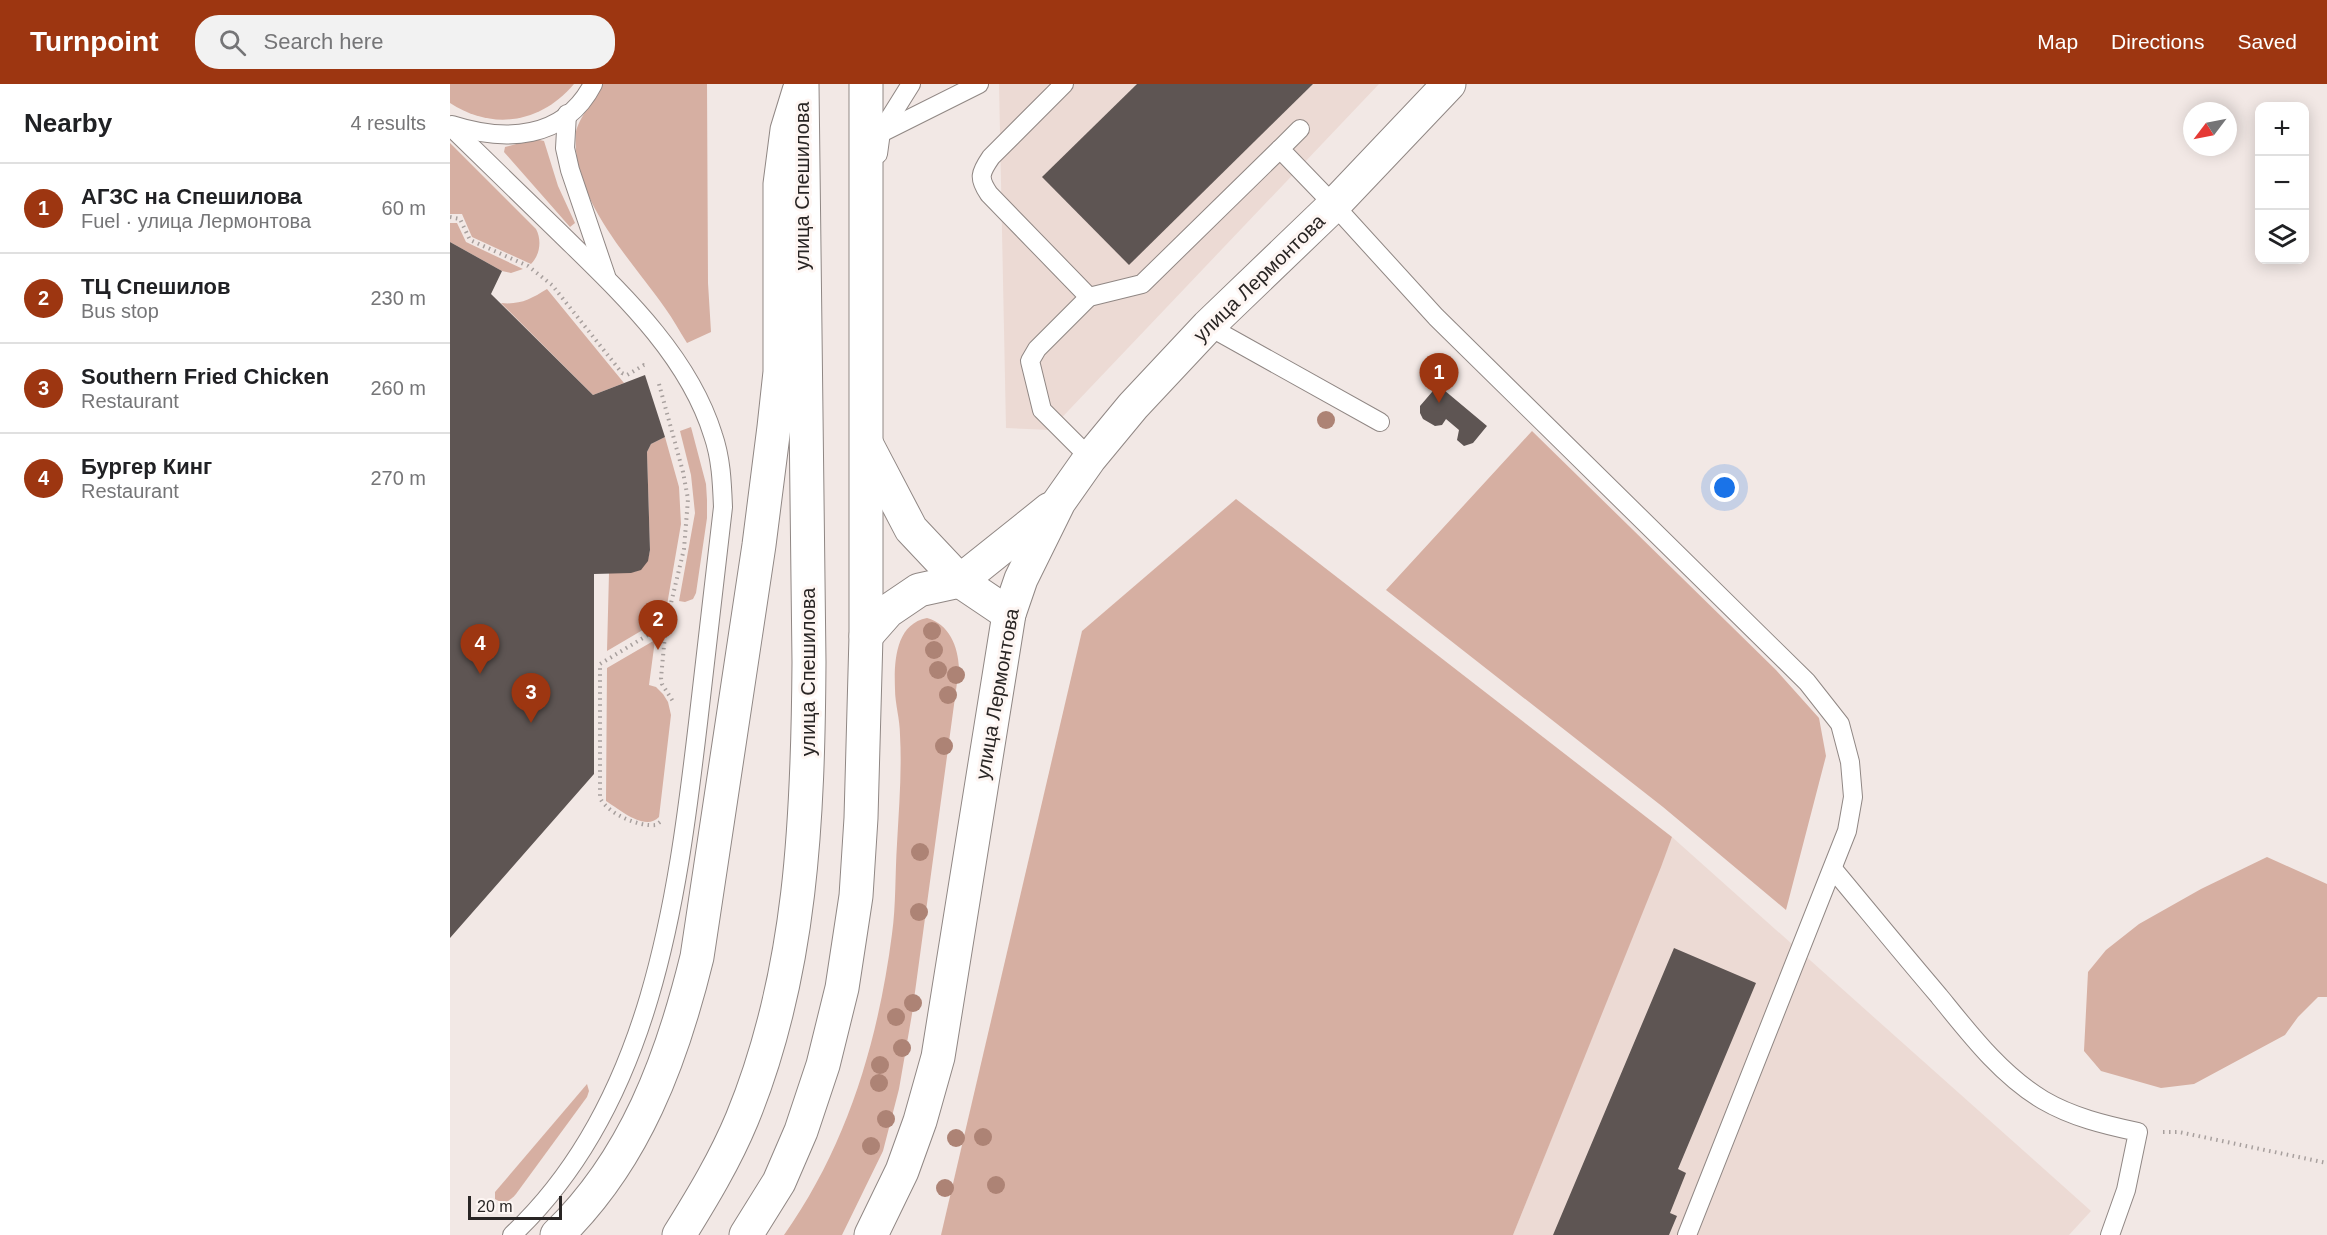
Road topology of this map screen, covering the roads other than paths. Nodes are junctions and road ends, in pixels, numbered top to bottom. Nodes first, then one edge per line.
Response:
1 (593, 84) edge
2 (801, 84) edge
3 (866, 84) edge
4 (911, 84) edge
5 (979, 84) edge
6 (1065, 84) edge
7 (1449, 84) edge
8 (567, 114) junction
9 (450, 125) edge
10 (1300, 129) dead end
11 (881, 132) junction
12 (1280, 149) junction
13 (1334, 205) junction
14 (867, 230) junction
15 (608, 280) junction
16 (1089, 297) junction
17 (1208, 326) junction
18 (1380, 422) dead end
19 (867, 446) junction
20 (1090, 458) junction
21 (1059, 502) junction
22 (960, 581) junction
23 (1009, 614) junction
24 (866, 636) junction
25 (1833, 869) junction
26 (512, 1235) edge
27 (557, 1235) edge
28 (679, 1235) edge
29 (746, 1235) edge
30 (871, 1235) edge
31 (1687, 1235) edge
32 (2110, 1235) edge

1 - 8 lane
2 - 27 street
2 - 28 street, улица Спешилова
3 - 14 street
4 - 11 lane
5 - 11 lane
6 - 16 lane
7 - 13 street, улица Лермонтова
8 - 9 lane
8 - 15 lane
9 - 15 lane
10 - 12 lane
11 - 14 lane
12 - 13 lane
12 - 16 lane
13 - 17 street, улица Лермонтова
13 - 25 lane
14 - 19 street
15 - 26 lane
16 - 20 lane
17 - 18 lane
17 - 20 street, улица Лермонтова
19 - 22 street
19 - 24 street
20 - 21 street, улица Лермонтова
21 - 22 street
21 - 23 street, улица Лермонтова
22 - 23 street
22 - 24 street
23 - 30 street, улица Лермонтова
24 - 29 street
25 - 31 lane
25 - 32 lane

